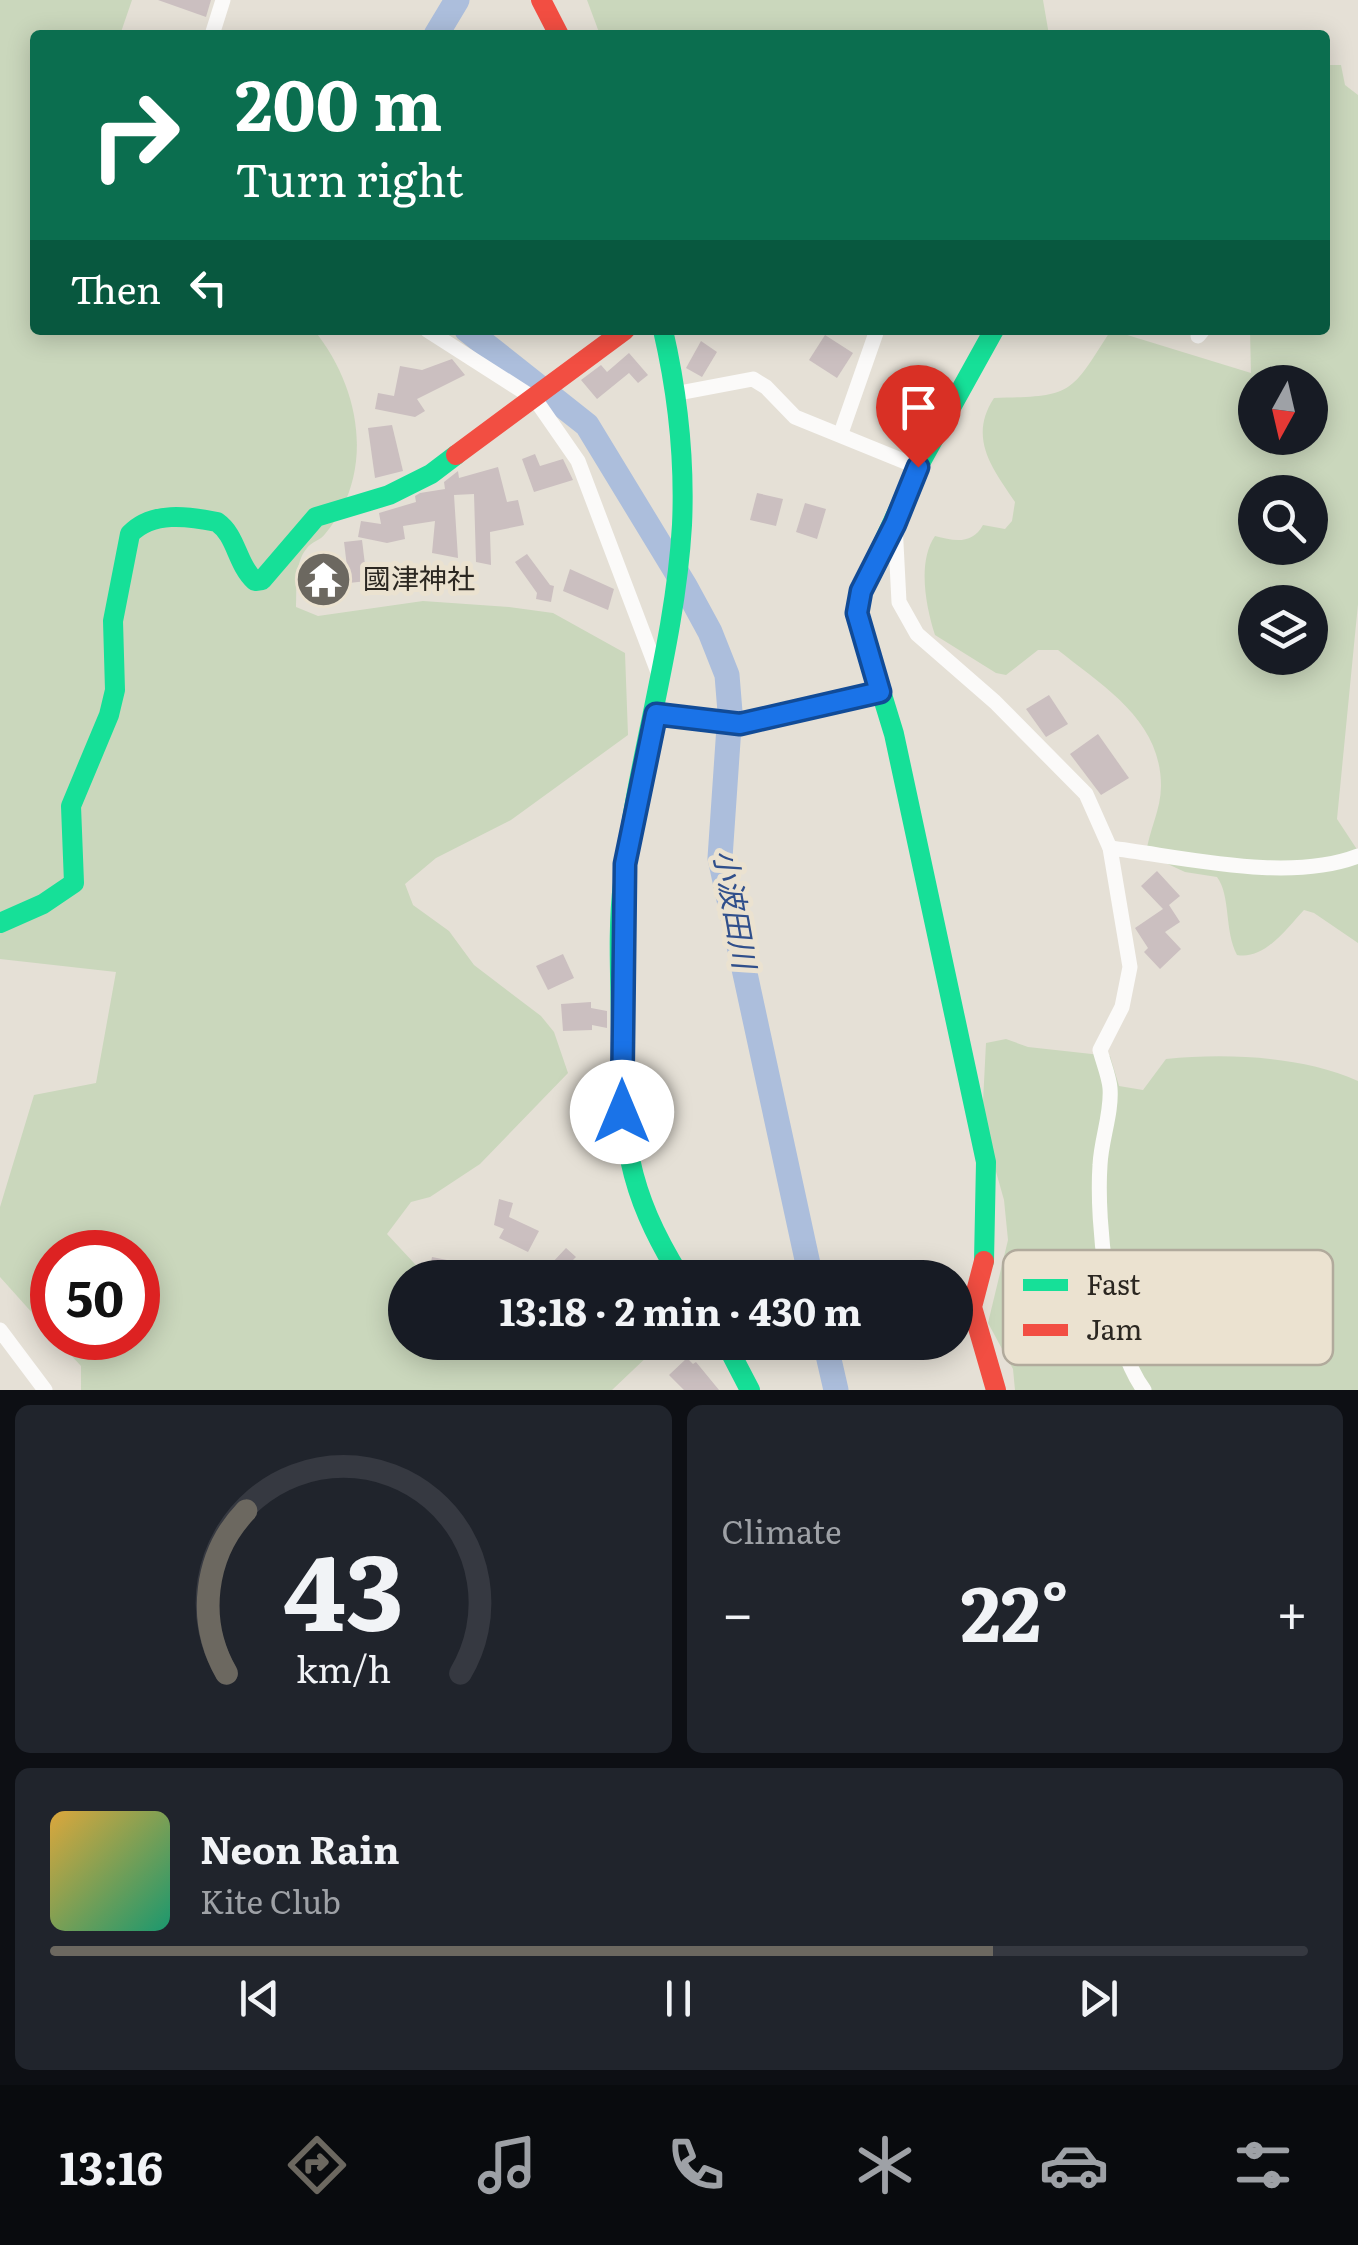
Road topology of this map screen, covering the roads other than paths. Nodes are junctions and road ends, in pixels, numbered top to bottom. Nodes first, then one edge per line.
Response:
1 (223, 0) edge
2 (541, 0) edge
3 (214, 30) edge
4 (556, 30) edge
5 (436, 335) edge
6 (618, 335) edge
7 (664, 335) edge
8 (874, 335) edge
9 (991, 335) edge
10 (543, 392) junction
11 (679, 393) junction
12 (841, 433) junction
13 (918, 467) junction
14 (895, 524) junction
15 (661, 680) junction
16 (880, 692) junction
17 (656, 714) junction
18 (1110, 848) junction
19 (1358, 856) edge
20 (0, 923) edge
21 (1105, 1250) edge
22 (669, 1260) edge
23 (0, 1330) edge
24 (734, 1360) edge
25 (1130, 1365) edge
26 (46, 1390) edge
27 (750, 1390) edge
28 (996, 1390) edge
29 (1144, 1390) edge

1 - 3 street
2 - 4 street
5 - 10 street
6 - 10 street
7 - 11 street
8 - 12 street
9 - 13 street
10 - 15 street
10 - 20 street
11 - 12 street
11 - 15 street
12 - 13 street
13 - 14 street
14 - 16 street
14 - 18 street
15 - 17 street
16 - 17 street
16 - 28 street
17 - 22 street
18 - 19 street
18 - 21 street
23 - 26 street
24 - 27 street
25 - 29 street

